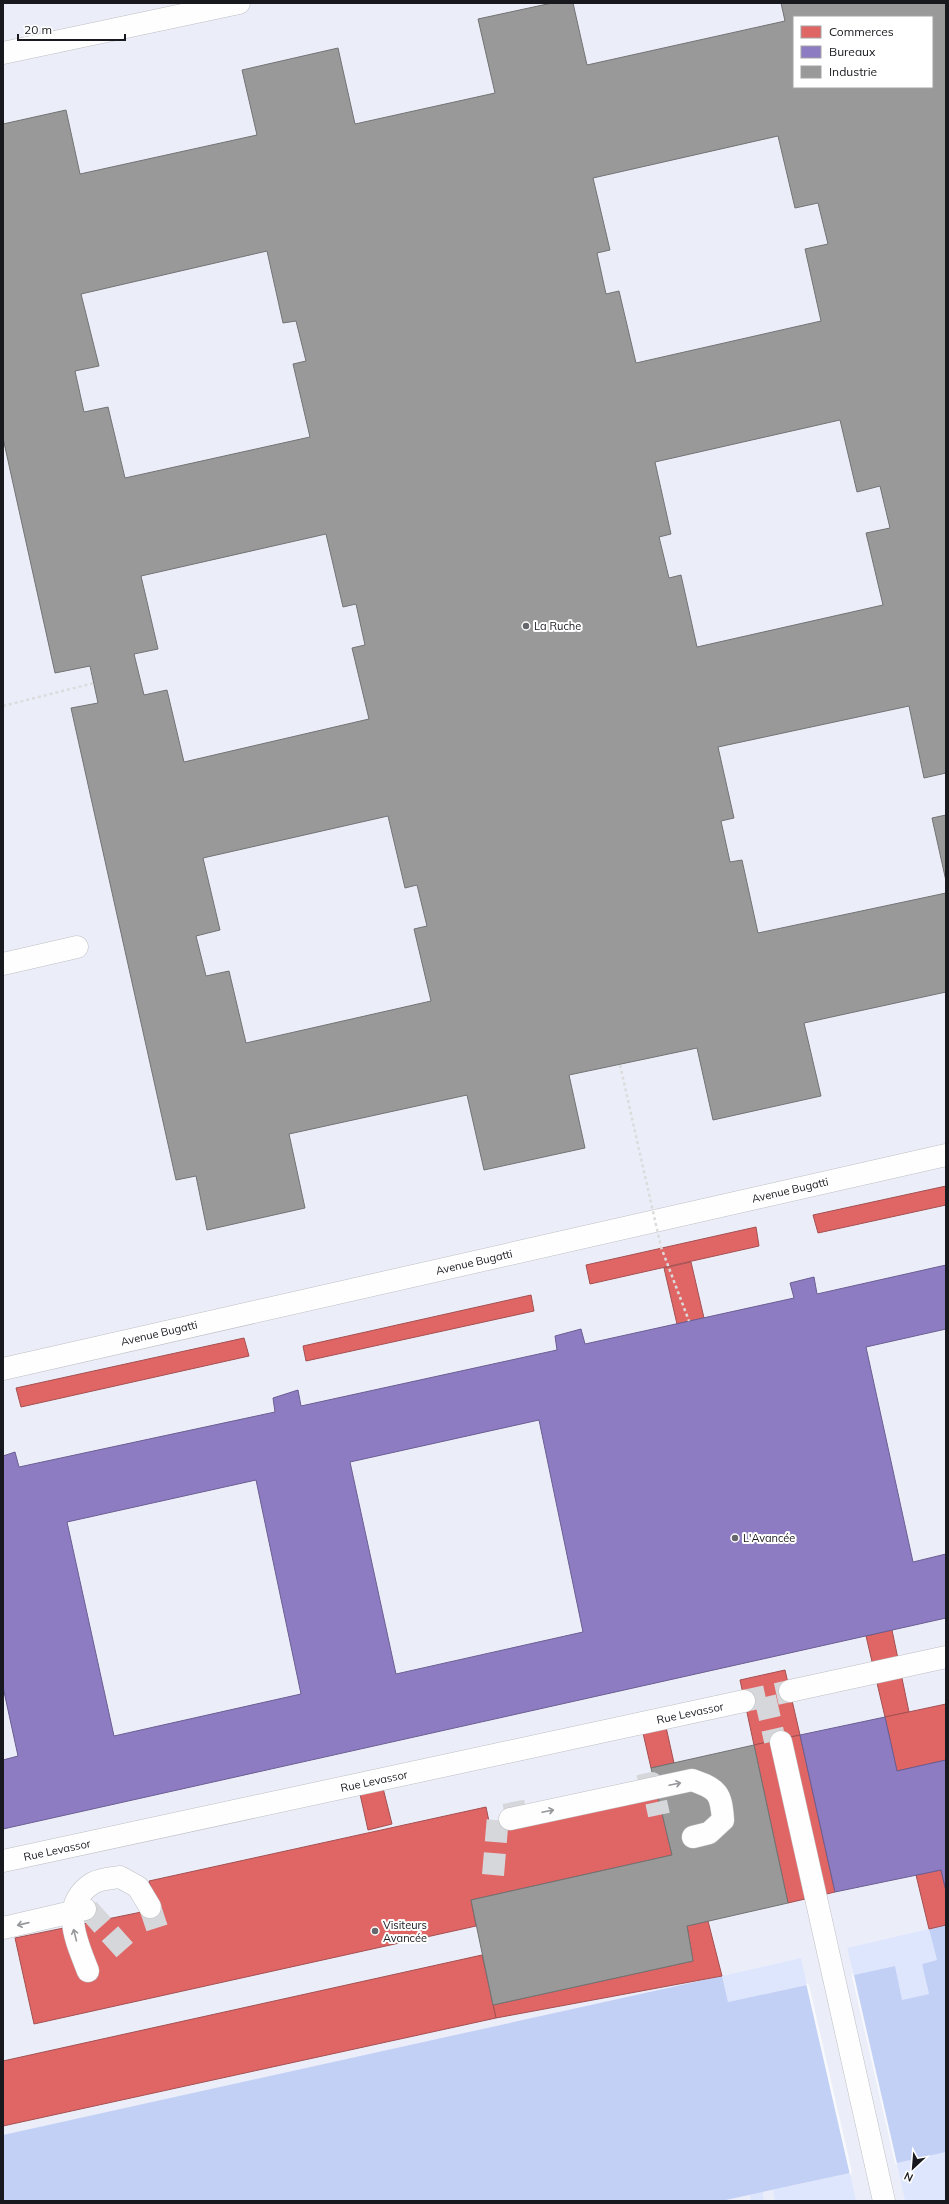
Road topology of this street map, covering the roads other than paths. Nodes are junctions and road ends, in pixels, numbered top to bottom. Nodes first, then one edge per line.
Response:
1 (238, 3) edge
2 (3, 53) edge
3 (77, 947) dead end
4 (3, 964) edge
5 (946, 1155) edge
6 (3, 1369) edge
7 (946, 1658) edge
8 (790, 1691) tunnel mouth
9 (744, 1701) tunnel mouth
10 (781, 1742) tunnel mouth
11 (510, 1819) tunnel mouth
12 (692, 1837) dead end
13 (3, 1862) edge
14 (150, 1907) tunnel mouth
15 (88, 1908) dead end
16 (3, 1928) edge
17 (88, 1972) dead end
18 (884, 2201) edge

1 - 2 lane
3 - 4 lane
5 - 6 lane, Avenue Bugatti
7 - 8 lane
9 - 13 lane, Rue Levassor
10 - 18 lane
11 -> 12 lane
17 -> 14 lane
15 -> 16 lane

